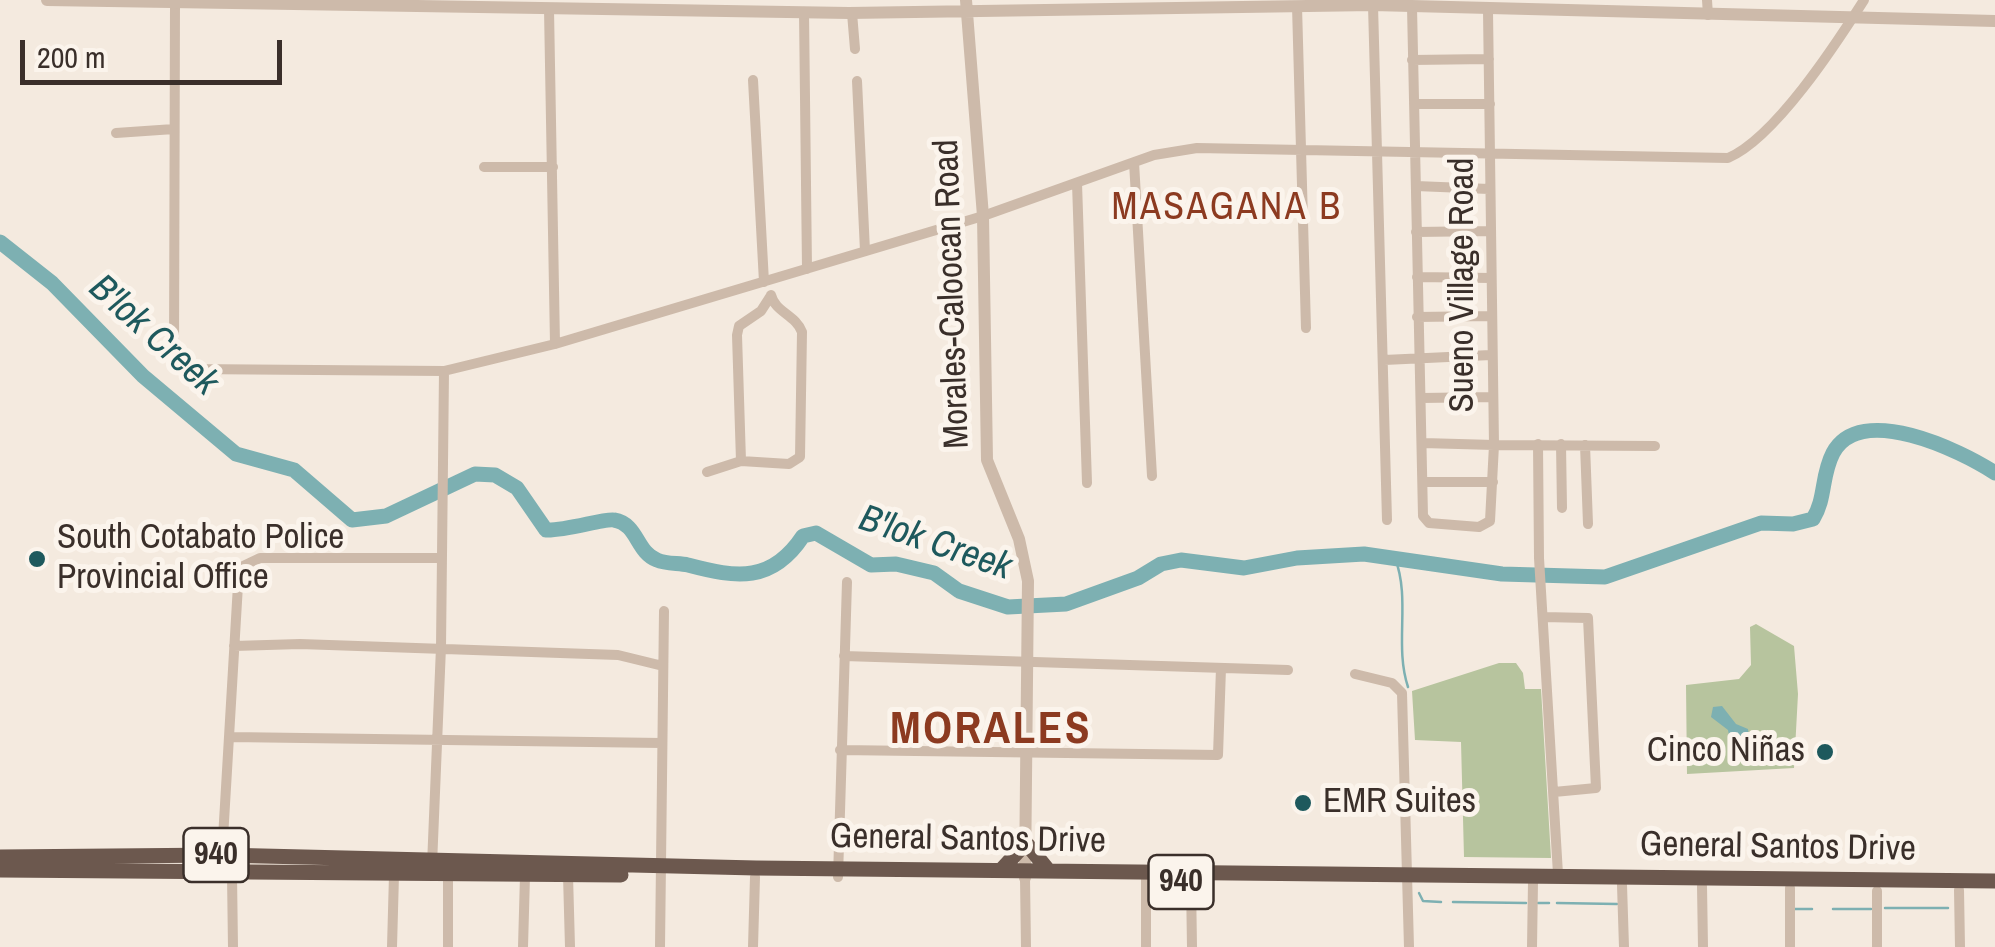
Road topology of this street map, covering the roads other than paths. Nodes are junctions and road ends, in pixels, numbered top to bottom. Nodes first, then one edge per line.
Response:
1 (47, 0) edge
2 (1708, 0) edge
3 (1864, 0) edge
4 (175, 1) edge
5 (966, 4) edge
6 (1379, 4) edge
7 (1447, 4) edge
8 (1504, 5) edge
9 (1297, 6) junction
10 (1412, 7) junction
11 (549, 8) junction
12 (1488, 11) junction
13 (804, 12) junction
14 (852, 13) junction
15 (1708, 15) junction
16 (1852, 19) junction
17 (1995, 21) edge
18 (855, 49) dead end
19 (1489, 59) junction
20 (1412, 60) junction
21 (754, 80) dead end
22 (857, 81) dead end
23 (1414, 104) junction
24 (1490, 104) junction
25 (174, 129) junction
26 (116, 132) dead end
27 (1415, 150) junction
28 (1300, 151) junction
29 (1378, 153) junction
30 (1491, 154) junction
31 (1134, 162) junction
32 (484, 167) dead end
33 (553, 167) junction
34 (1077, 183) junction
35 (1416, 186) junction
36 (1489, 189) junction
37 (984, 216) junction
38 (1491, 231) junction
39 (1416, 232) junction
40 (866, 252) junction
41 (808, 269) junction
42 (1417, 277) junction
43 (1491, 278) junction
44 (767, 281) junction
45 (771, 295) junction
46 (1491, 316) junction
47 (1418, 318) junction
48 (1306, 328) dead end
49 (555, 344) junction
50 (1491, 355) junction
51 (1419, 358) junction
52 (1384, 360) junction
53 (444, 371) junction
54 (1490, 396) junction
55 (1422, 398) junction
56 (1422, 444) junction
57 (1538, 444) junction
58 (1561, 444) junction
59 (1494, 445) junction
60 (1585, 445) junction
61 (1655, 446) dead end
62 (741, 460) junction
63 (707, 472) dead end
64 (1152, 476) dead end
65 (1425, 482) junction
66 (1493, 482) junction
67 (1086, 483) dead end
68 (1562, 508) dead end
69 (1388, 520) dead end
70 (1588, 524) dead end
71 (442, 558) junction
72 (847, 582) dead end
73 (664, 611) dead end
74 (1544, 617) junction
75 (234, 646) junction
76 (441, 647) junction
77 (844, 656) junction
78 (1030, 660) junction
79 (663, 666) junction
80 (1221, 668) junction
81 (1288, 670) dead end
82 (1355, 674) dead end
83 (230, 737) junction
84 (437, 738) junction
85 (662, 743) junction
86 (840, 750) junction
87 (1029, 752) junction
88 (1554, 792) junction
89 (1026, 843) junction
90 (222, 855) junction
91 (0, 857) edge
92 (1002, 869) junction
93 (0, 870) edge
94 (1048, 870) junction
95 (438, 871) junction
96 (659, 871) junction
97 (838, 872) junction
98 (1025, 874) junction
99 (1558, 874) junction
100 (232, 875) junction
101 (394, 875) junction
102 (525, 876) junction
103 (568, 876) junction
104 (1407, 876) junction
105 (755, 877) junction
106 (1146, 877) junction
107 (1191, 882) junction
108 (1532, 882) junction
109 (1995, 882) edge
110 (1622, 885) junction
111 (1702, 886) junction
112 (1790, 888) junction
113 (1877, 890) junction
114 (1960, 890) junction
115 (1995, 890) edge
116 (233, 947) edge
117 (392, 947) edge
118 (448, 947) edge
119 (523, 947) edge
120 (570, 947) edge
121 (660, 947) edge
122 (753, 947) edge
123 (1026, 947) edge
124 (1146, 947) edge
125 (1192, 947) edge
126 (1409, 947) edge
127 (1532, 947) edge
128 (1624, 947) edge
129 (1703, 947) edge
130 (1790, 947) edge
131 (1877, 947) edge
132 (1960, 947) edge

1 - 4 street
2 - 15 street
3 - 16 street
4 - 11 street
4 - 25 street
5 - 9 street
5 - 14 street
5 - 37 street, Morales-Caloocan Road
6 - 9 street
6 - 10 street
6 - 29 street
7 - 10 street
7 - 12 street
8 - 12 street
8 - 15 street
9 - 28 street
10 - 20 street
11 - 13 street
11 - 33 street
12 - 19 street, Sueno Village Road
13 - 14 street
13 - 41 street
14 - 18 street
15 - 16 street
16 - 17 street
16 - 30 street
19 - 20 street
19 - 24 street, Sueno Village Road
20 - 23 street
21 - 44 street
22 - 40 street
23 - 24 street
23 - 27 street
24 - 30 street, Sueno Village Road
25 - 26 street
25 - 53 street
27 - 29 street
27 - 30 street
27 - 35 street
28 - 29 street
28 - 31 street
28 - 48 street
29 - 52 street
30 - 36 street, Sueno Village Road
31 - 34 street
31 - 64 street
32 - 33 street
33 - 49 street
34 - 37 street
34 - 67 street
35 - 36 street
35 - 39 street
36 - 38 street, Sueno Village Road
37 - 40 street
37 - 78 street, Morales-Caloocan Road
38 - 39 street
38 - 43 street, Sueno Village Road
39 - 42 street
40 - 41 street
41 - 44 street
42 - 43 street
42 - 47 street
43 - 46 street, Sueno Village Road
44 - 45 street
44 - 49 street
45 - 62 street
45 - 62 street
46 - 47 street
46 - 50 street, Sueno Village Road
47 - 51 street
49 - 53 street
50 - 51 street
50 - 54 street, Sueno Village Road
51 - 52 street
51 - 55 street
52 - 69 street
53 - 71 street
54 - 55 street
54 - 59 street, Sueno Village Road
55 - 56 street
56 - 59 street
56 - 65 street
57 - 58 street, Sueno Village Road
57 - 59 street, Sueno Village Road
57 - 74 street
58 - 60 street, Sueno Village Road
58 - 68 street
59 - 66 street
60 - 61 street, Sueno Village Road
60 - 70 street
62 - 63 street
65 - 66 street
65 - 66 street
71 - 75 street
71 - 76 street
72 - 77 street
73 - 79 street
74 - 88 street
74 - 88 street
75 - 76 street
75 - 83 street
76 - 79 street
76 - 84 street
77 - 78 street
77 - 86 street
78 - 80 street
78 - 87 street, Morales-Caloocan Road
79 - 85 street
80 - 81 street
80 - 87 street
82 - 104 street
83 - 84 street
83 - 90 street
84 - 85 street
84 - 95 street
85 - 96 street
86 - 87 street
86 - 97 street
87 - 89 street, Morales-Caloocan Road
88 - 99 street
89 - 92 highway
89 - 94 highway
89 - 98 street, Morales-Caloocan Road
90 - 91 highway, General Santos Drive / 940
90 - 95 highway, General Santos Drive / 940
92 - 97 highway, General Santos Drive / 940
92 - 98 highway, General Santos Drive / 940
93 - 100 highway, General Santos Drive / 940
94 - 98 highway, General Santos Drive / 940
94 - 106 highway, General Santos Drive / 940
95 - 96 highway, General Santos Drive / 940
95 - 101 highway, General Santos Drive / 940
95 - 102 highway, General Santos Drive / 940
95 - 118 street
96 - 97 highway, General Santos Drive / 940
96 - 103 highway, General Santos Drive / 940
96 - 105 highway, General Santos Drive / 940
96 - 121 street
97 - 98 highway, General Santos Drive / 940
97 - 105 highway, General Santos Drive / 940
98 - 106 highway, General Santos Drive / 940
98 - 123 street
99 - 104 highway, General Santos Drive / 940
99 - 109 highway, General Santos Drive / 940
100 - 101 highway, General Santos Drive / 940
100 - 116 street
101 - 117 street
102 - 103 highway, General Santos Drive / 940
102 - 119 street
103 - 120 street
104 - 106 highway, General Santos Drive / 940
104 - 107 highway, General Santos Drive / 940
104 - 108 highway, General Santos Drive / 940
104 - 126 street
105 - 122 street
106 - 107 highway, General Santos Drive / 940
106 - 124 street
107 - 125 street
108 - 110 highway, General Santos Drive / 940
108 - 127 street
110 - 111 highway, General Santos Drive / 940
110 - 128 street
111 - 112 highway, General Santos Drive / 940
111 - 129 street
112 - 113 highway, General Santos Drive / 940
112 - 130 street
113 - 114 highway, General Santos Drive / 940
113 - 131 street
114 - 115 highway, General Santos Drive / 940
114 - 132 street

